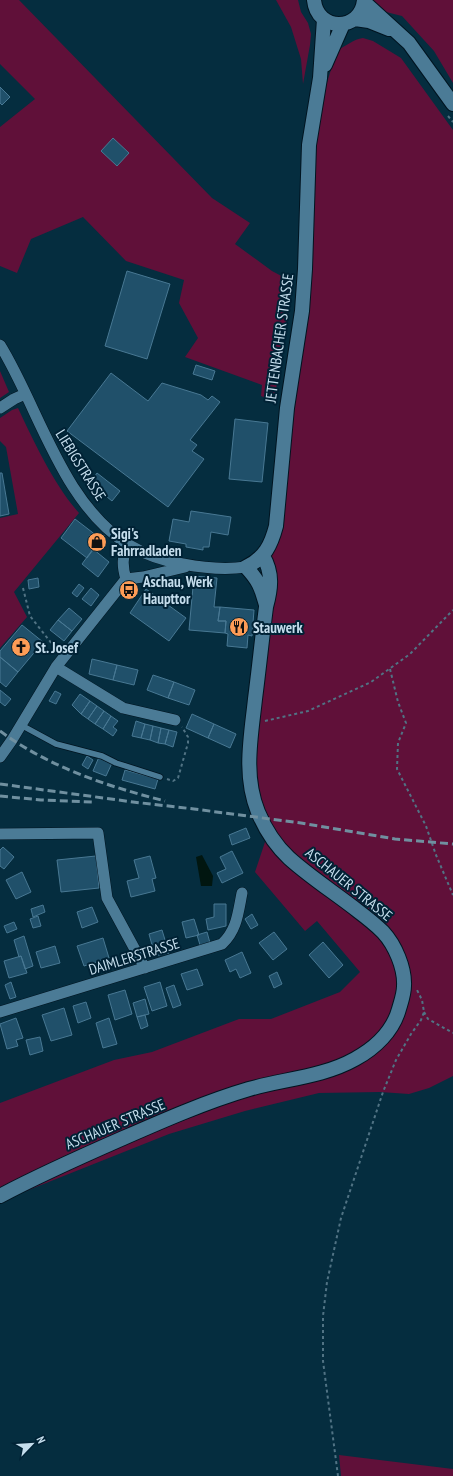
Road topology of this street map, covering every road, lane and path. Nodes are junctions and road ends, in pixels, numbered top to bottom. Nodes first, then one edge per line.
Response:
1 (314, 0) edge
2 (364, 1) edge
3 (324, 19) junction
4 (349, 21) junction
5 (397, 32) junction
6 (320, 78) junction
7 (449, 109) edge
8 (453, 122) edge
9 (0, 345) edge
10 (25, 394) junction
11 (0, 408) edge
12 (128, 544) junction
13 (263, 556) junction
14 (190, 565) junction
15 (246, 567) junction
16 (126, 579) junction
17 (23, 588) dead end
18 (266, 607) junction
19 (453, 610) edge
20 (64, 658) junction
21 (56, 667) junction
22 (390, 669) junction
23 (175, 720) joint
24 (252, 724) junction
25 (21, 725) junction
26 (0, 757) edge
27 (160, 777) joint
28 (0, 834) edge
29 (242, 893) dead end
30 (453, 895) edge
31 (145, 968) junction
32 (403, 977) junction
33 (0, 1012) edge
34 (424, 1012) junction
35 (453, 1033) edge
36 (0, 1196) edge
37 (338, 1476) edge

1 - 3 street
2 - 4 street, JETTENBACHER STRASSE
2 - 5 street
3 - 4 street
3 - 6 street, JETTENBACHER STRASSE
4 - 5 street
4 - 6 street, JETTENBACHER STRASSE
5 - 7 street
6 - 13 street, JETTENBACHER STRASSE
7 - 8 path
9 - 10 street, LIEBIGSTRASSE
10 - 11 street
10 - 12 street, LIEBIGSTRASSE
12 - 14 street, LIEBIGSTRASSE
12 - 16 street
13 - 15 street, JETTENBACHER STRASSE
13 - 18 street, ASCHAUER STRASSE
14 - 15 street, LIEBIGSTRASSE
14 - 16 street
15 - 18 street, ASCHAUER STRASSE
16 - 20 street
17 - 20 path
18 - 24 street, ASCHAUER STRASSE
19 - 22 path
20 - 21 street
21 - 23 street
21 - 25 street
22 - 24 path
22 - 30 path
23 - 27 path
24 - 32 street, ASCHAUER STRASSE
25 - 26 street
25 - 27 lane
28 - 31 street
29 - 31 street, DAIMLERSTRASSE
31 - 33 street, DAIMLERSTRASSE
32 - 34 path
32 - 36 street, ASCHAUER STRASSE
34 - 35 path
34 - 37 path

